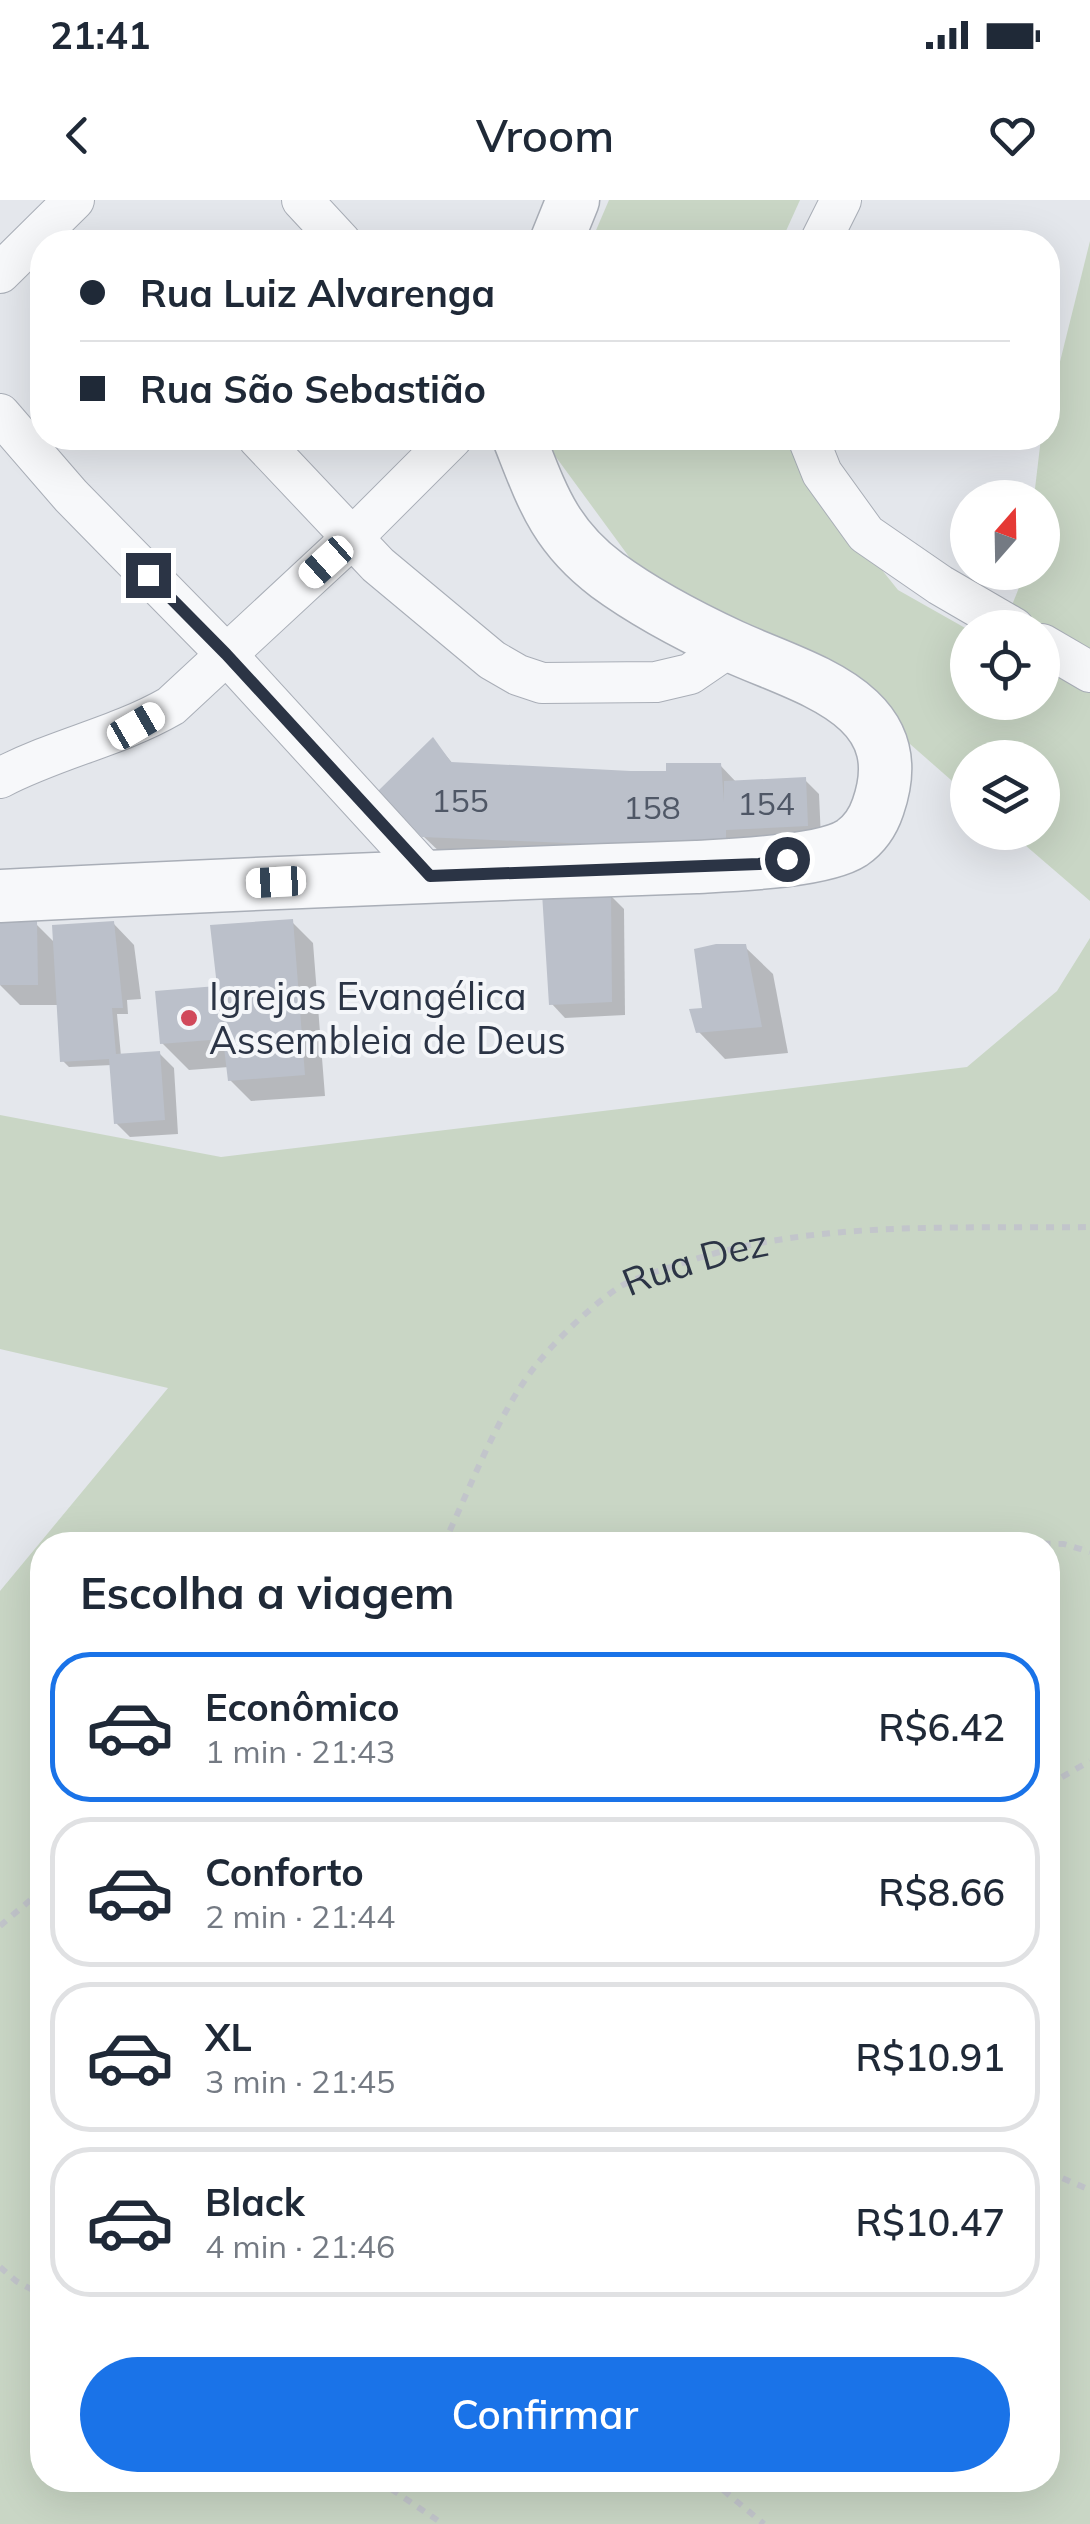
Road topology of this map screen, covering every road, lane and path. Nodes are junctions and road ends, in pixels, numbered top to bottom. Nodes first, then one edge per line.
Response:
1 (302, 200) edge
2 (573, 200) edge
3 (841, 200) edge
4 (330, 230) edge
5 (561, 230) edge
6 (826, 230) edge
7 (30, 251) edge
8 (0, 273) edge
9 (0, 414) edge
10 (30, 449) edge
11 (31, 450) edge
12 (269, 450) edge
13 (440, 450) edge
14 (523, 450) edge
15 (813, 450) edge
16 (352, 538) junction
17 (983, 610) edge
18 (731, 646) junction
19 (226, 654) junction
20 (1060, 654) edge
21 (1090, 672) edge
22 (0, 778) edge
23 (430, 876) junction
24 (0, 896) edge
25 (1090, 1226) edge
26 (450, 1532) edge
27 (1060, 1544) edge
28 (1090, 1552) edge
29 (1090, 1761) edge
30 (1060, 1778) edge
31 (30, 1900) edge
32 (0, 1926) edge
33 (1060, 2177) edge
34 (1090, 2190) edge
35 (0, 2267) edge
36 (30, 2288) edge
37 (396, 2492) edge
38 (725, 2492) edge
39 (444, 2524) edge
40 (764, 2524) edge

1 - 4 street
2 - 5 street
3 - 6 street
7 - 8 street
9 - 10 street
11 - 19 street
12 - 16 street
13 - 16 street
14 - 18 street
15 - 17 street
16 - 18 street
16 - 19 street
18 - 23 street
19 - 22 street
19 - 23 street
20 - 21 street
23 - 24 street
25 - 26 path, Rua Dez
27 - 28 path
29 - 30 path
31 - 32 path
33 - 34 path
35 - 36 path
37 - 39 path
38 - 40 path

